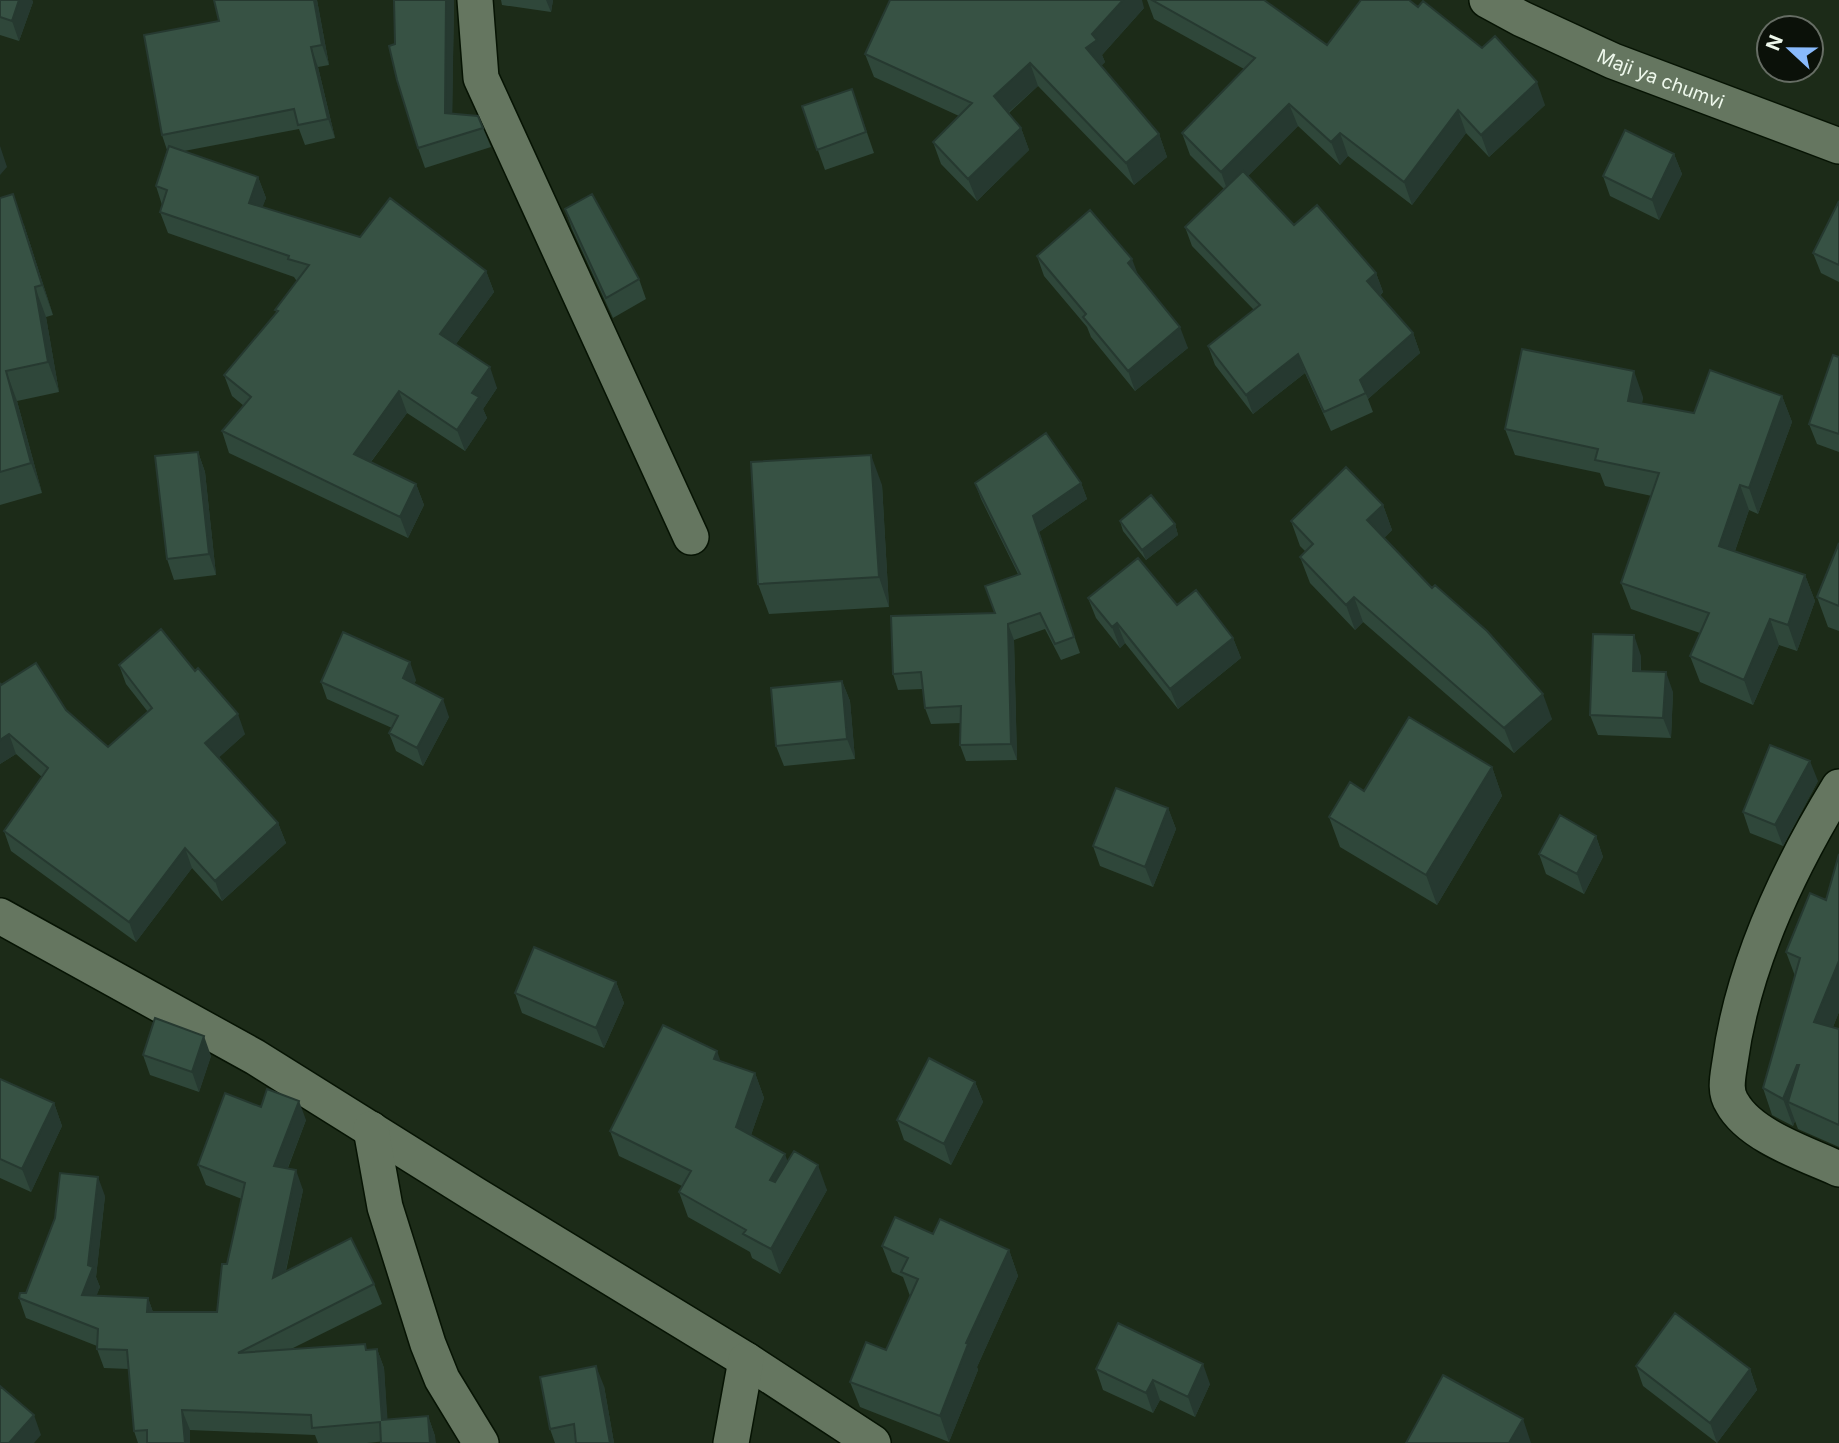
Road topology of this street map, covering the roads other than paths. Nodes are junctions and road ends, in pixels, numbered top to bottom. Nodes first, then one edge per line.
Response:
1 (475, 0) edge
2 (1488, 0) edge
3 (1839, 146) edge
4 (691, 537) dead end
5 (1839, 786) edge
6 (0, 916) edge
7 (371, 1129) junction
8 (1839, 1169) edge
9 (747, 1360) junction
10 (481, 1443) edge
11 (731, 1443) edge
12 (873, 1443) edge

1 - 4 street
2 - 3 street, Maji ya chumvi
5 - 8 street
6 - 7 street
7 - 9 street
7 - 10 street
9 - 11 street
9 - 12 street

